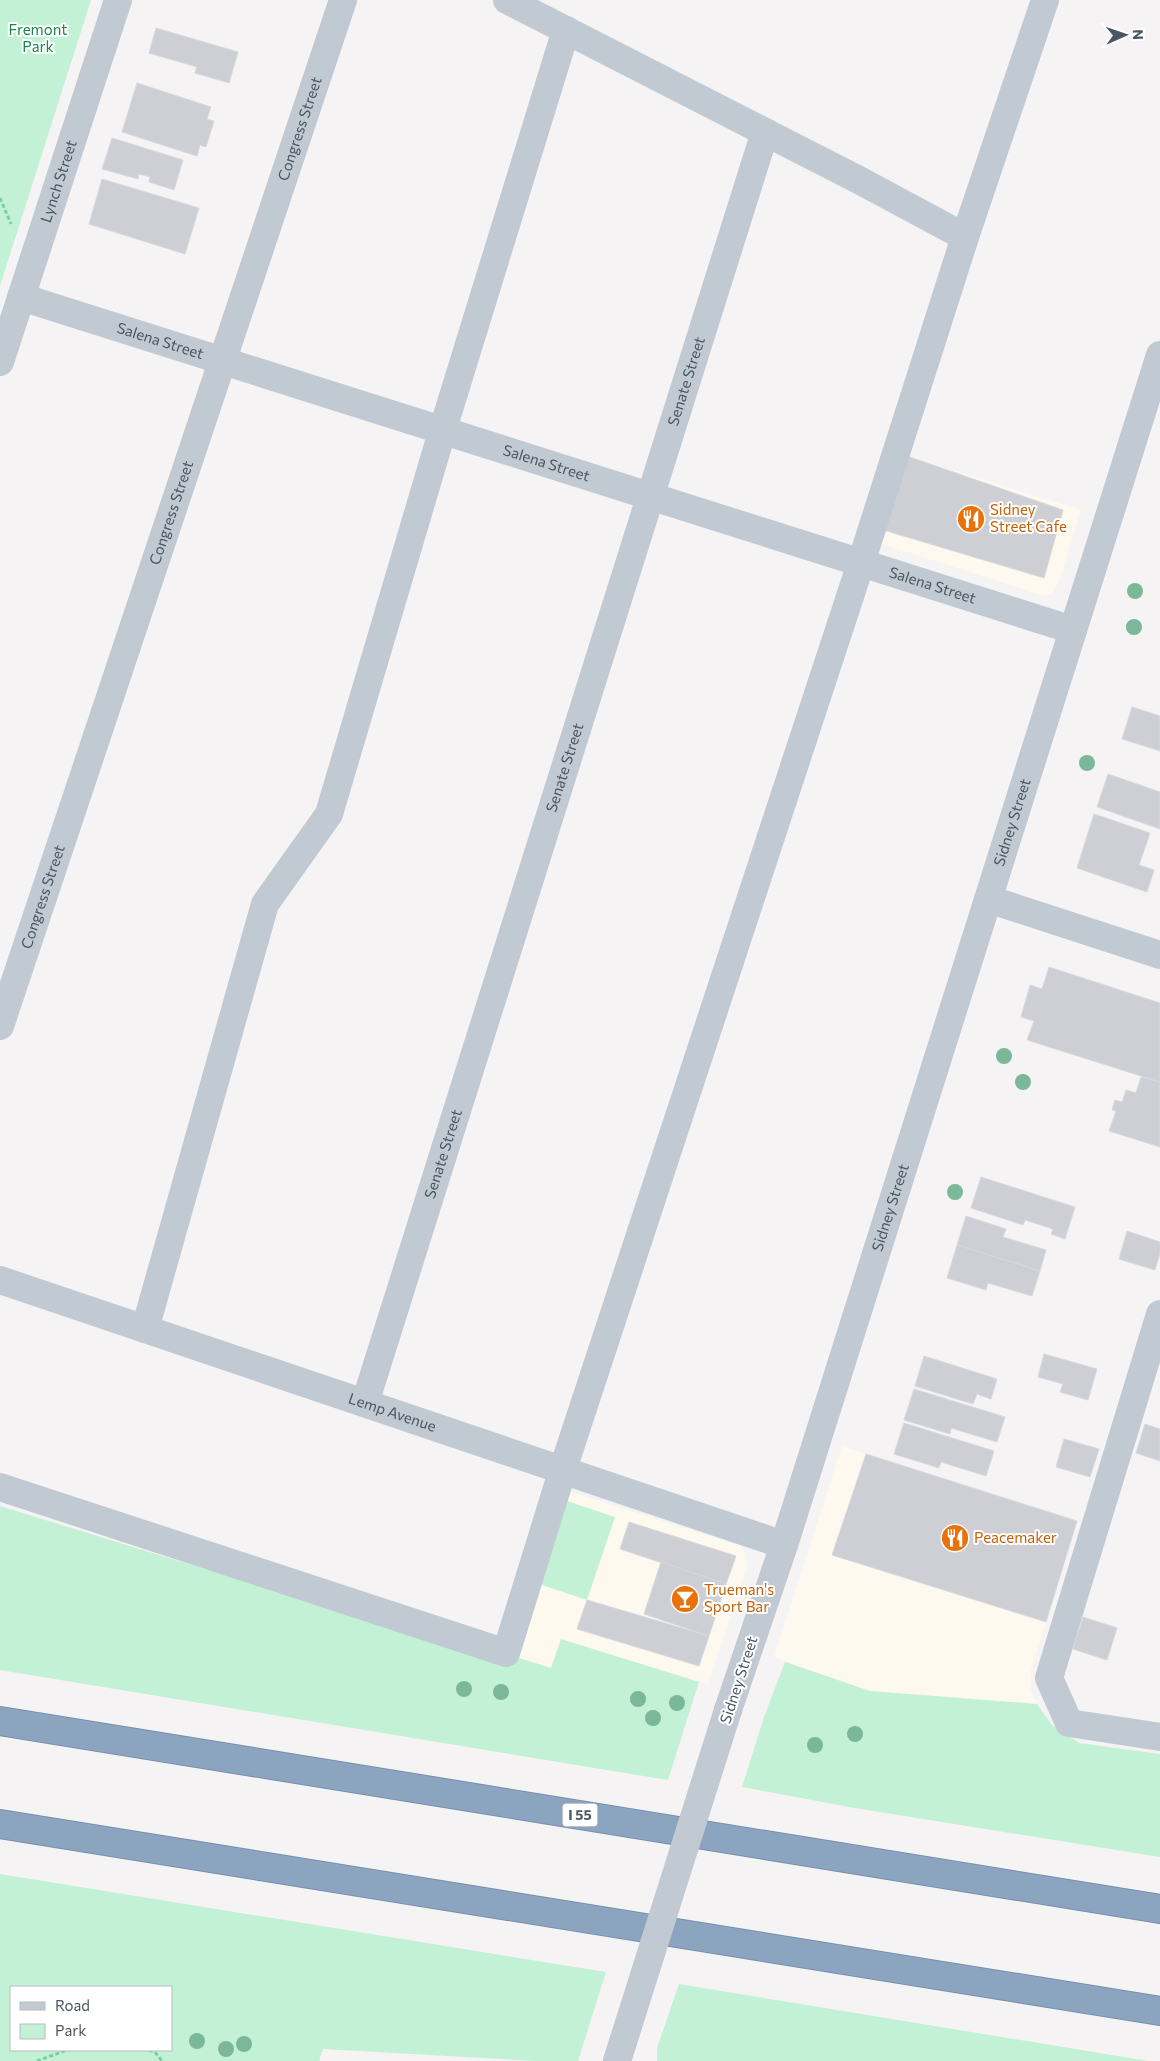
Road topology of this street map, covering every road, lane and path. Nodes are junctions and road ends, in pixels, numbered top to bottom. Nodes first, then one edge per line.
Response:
1 (118, 0) edge
2 (343, 0) edge
3 (507, 0) edge
4 (1046, 0) edge
5 (566, 30) junction
6 (765, 132) junction
7 (0, 198) edge
8 (11, 224) dead end
9 (965, 237) junction
10 (21, 297) junction
11 (1160, 355) edge
12 (222, 361) junction
13 (0, 362) edge
14 (442, 432) junction
15 (650, 497) junction
16 (861, 563) junction
17 (1073, 630) junction
18 (988, 899) junction
19 (1160, 955) edge
20 (0, 1026) edge
21 (0, 1280) edge
22 (1160, 1314) edge
23 (146, 1329) junction
24 (365, 1403) junction
25 (563, 1470) junction
26 (0, 1487) edge
27 (784, 1545) junction
28 (0, 1722) edge
29 (1160, 1737) edge
30 (0, 1824) edge
31 (1160, 1910) edge
32 (1160, 2011) edge
33 (64, 2051) edge
34 (152, 2051) edge
35 (620, 2052) edge
36 (36, 2061) edge
37 (162, 2061) edge

1 - 10 street, Lynch Street
2 - 12 street, Congress Street
3 - 5 street
4 - 9 street
5 - 6 street
5 - 14 street
6 - 9 street
6 - 15 street, Senate Street
7 - 8 path
9 - 16 street
10 - 12 street, Salena Street
10 - 13 street, Lynch Street
11 - 17 street, Sidney Street
12 - 14 street, Salena Street
12 - 20 street, Congress Street
14 - 15 street, Salena Street
14 - 23 street
15 - 16 street, Salena Street
15 - 24 street, Senate Street
16 - 17 street, Salena Street
16 - 25 street
17 - 18 street, Sidney Street
18 - 19 street
18 - 27 street, Sidney Street
21 - 23 street, Lemp Avenue
22 - 29 street
23 - 24 street, Lemp Avenue
24 - 25 street, Lemp Avenue
25 - 26 street
25 - 27 street, Lemp Avenue
27 - 35 street, Sidney Street, bridge
28 - 31 highway, I 55
30 - 32 highway
33 - 36 path
34 - 37 path

